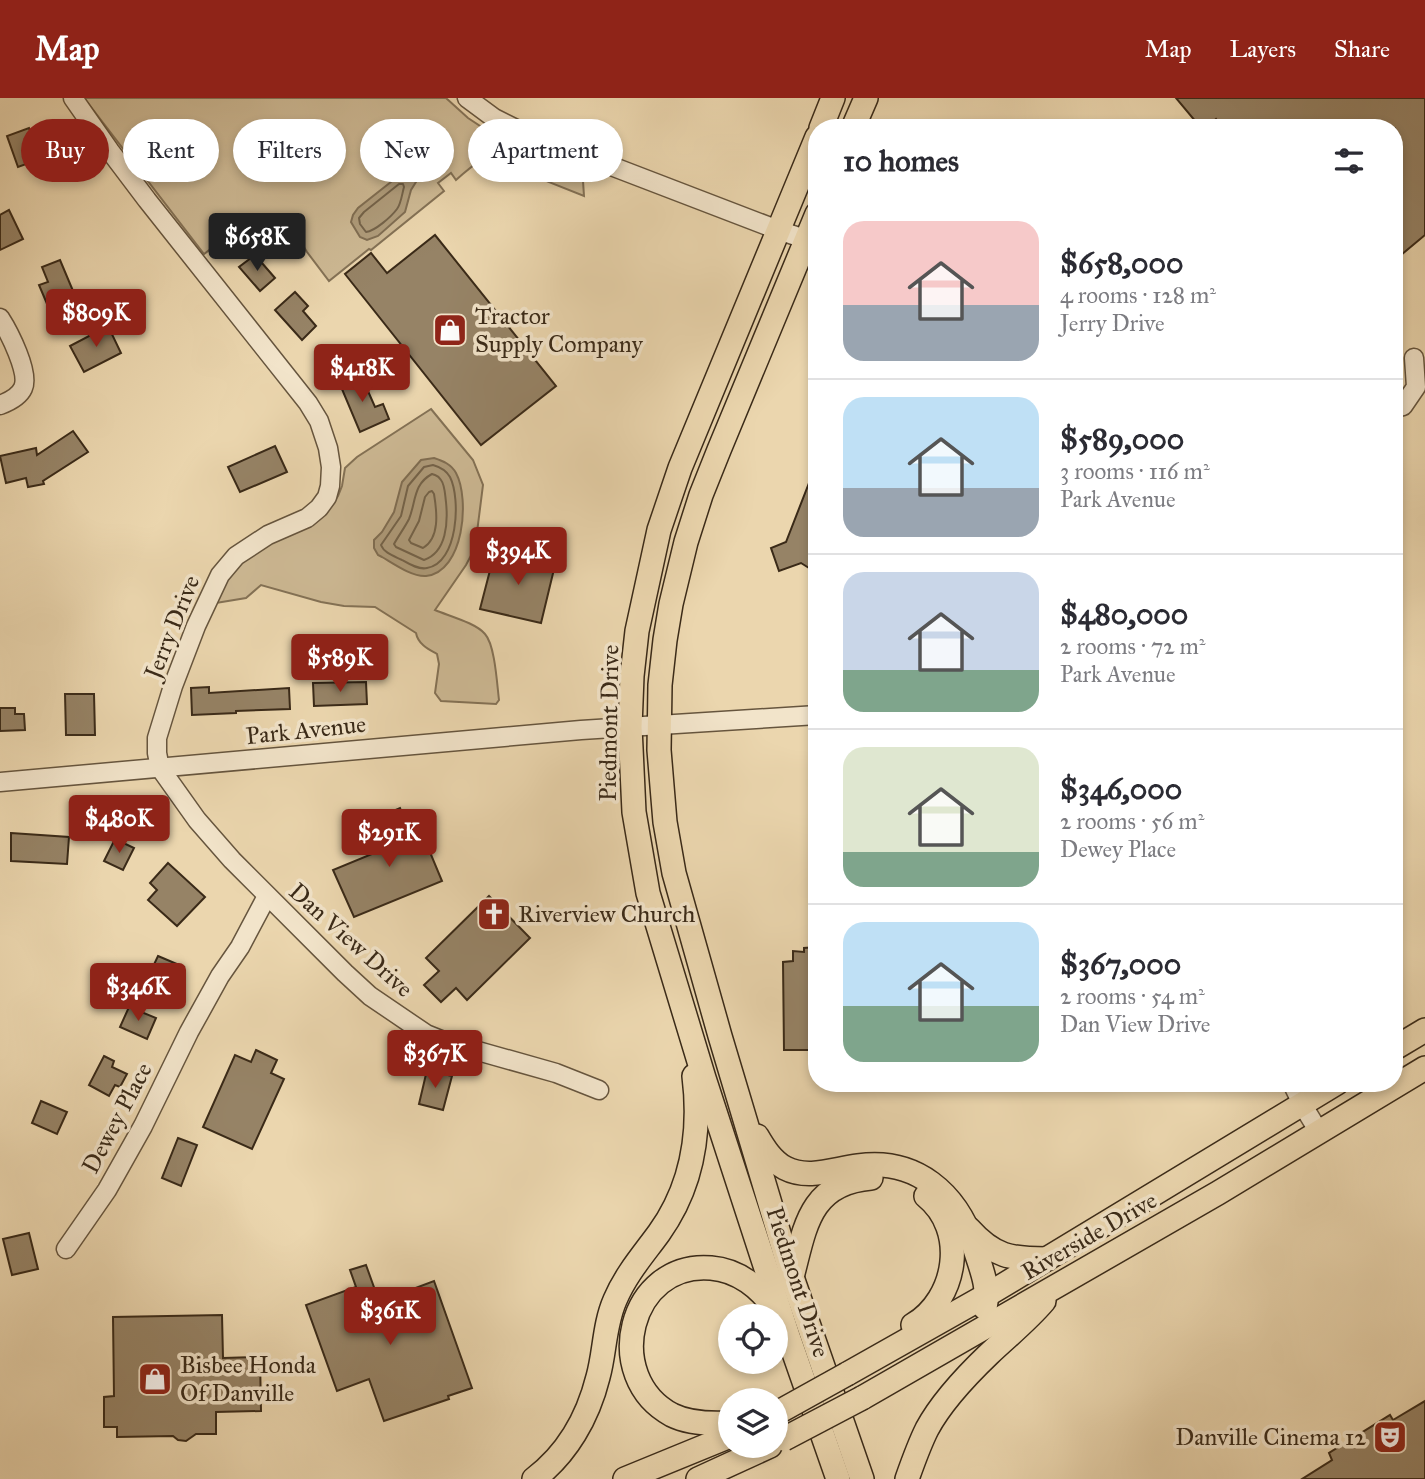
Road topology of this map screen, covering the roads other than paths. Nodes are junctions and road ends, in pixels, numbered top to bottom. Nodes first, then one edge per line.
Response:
1 (73, 98) edge
2 (467, 98) edge
3 (833, 98) edge
4 (866, 98) edge
5 (825, 119) edge
6 (857, 119) edge
7 (808, 159) edge
8 (779, 230) junction
9 (808, 240) edge
10 (808, 250) edge
11 (0, 318) edge
12 (1414, 358) dead end
13 (0, 405) edge
14 (1403, 405) edge
15 (808, 716) edge
16 (659, 726) junction
17 (630, 727) junction
18 (160, 768) junction
19 (0, 782) edge
20 (267, 896) junction
21 (1425, 1030) edge
22 (720, 1036) junction
23 (692, 1038) junction
24 (1403, 1043) edge
25 (1425, 1068) edge
26 (1403, 1081) edge
27 (599, 1090) dead end
28 (1385, 1092) edge
29 (1297, 1094) edge
30 (1319, 1132) junction
31 (968, 1229) junction
32 (66, 1249) dead end
33 (1047, 1259) junction
34 (792, 1278) junction
35 (1055, 1286) junction
36 (987, 1295) junction
37 (772, 1304) edge
38 (778, 1304) edge
39 (788, 1336) edge
40 (967, 1336) junction
41 (878, 1357) junction
42 (788, 1407) edge
43 (718, 1423) edge
44 (788, 1436) edge
45 (718, 1441) edge
46 (743, 1458) edge
47 (534, 1479) edge
48 (625, 1479) edge
49 (698, 1479) edge
50 (838, 1479) edge
51 (862, 1479) edge
52 (907, 1479) edge

1 - 18 street, Jerry Drive
2 - 8 street
3 - 5 main road
4 - 6 main road
7 - 8 main road, Piedmont Drive
8 - 9 street
8 - 17 main road, Piedmont Drive
10 - 16 main road, Piedmont Drive
11 - 13 street
12 - 14 street
15 - 16 street, Park Avenue
16 - 17 street, Park Avenue
16 - 22 main road, Piedmont Drive
17 - 18 street, Park Avenue
17 - 23 main road, Piedmont Drive
18 - 19 street, Park Avenue
18 - 20 street, Dan View Drive
20 - 27 street, Dan View Drive
20 - 32 street, Dewey Place
21 - 24 main road
22 - 31 main road
22 - 34 main road, Piedmont Drive
23 - 38 main road, Piedmont Drive
23 - 47 main road
25 - 26 main road, Riverside Drive
28 - 30 main road, Riverside Drive
29 - 30 street
29 - 33 main road, Riverside Drive
30 - 35 main road, Riverside Drive
31 - 33 main road
31 - 36 main road
33 - 36 main road, Riverside Drive
34 - 41 main road
34 - 51 main road, Piedmont Drive
35 - 40 main road, Riverside Drive
35 - 52 main road
36 - 40 main road
36 - 41 main road, Riverside Drive
37 - 43 main road
39 - 50 main road, Piedmont Drive
40 - 44 main road, Riverside Drive, bridge
41 - 42 main road, Riverside Drive, bridge
45 - 48 main road
46 - 49 main road, Riverside Drive

